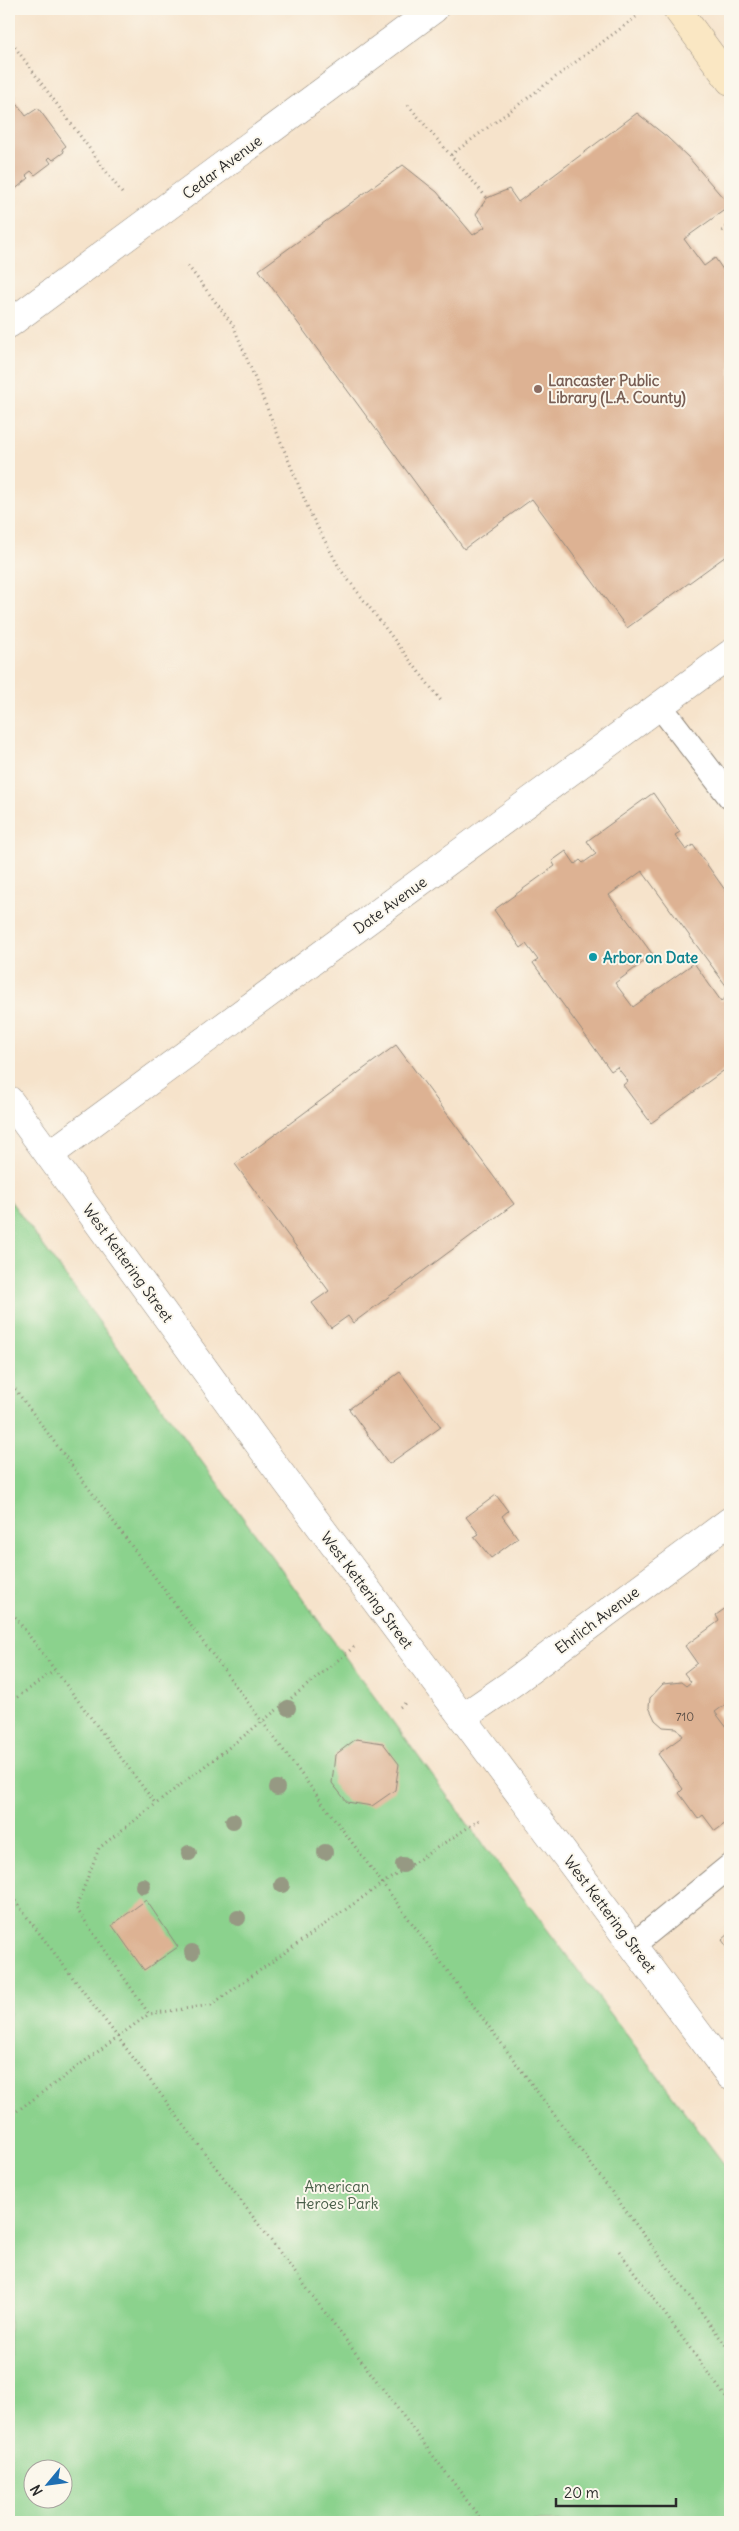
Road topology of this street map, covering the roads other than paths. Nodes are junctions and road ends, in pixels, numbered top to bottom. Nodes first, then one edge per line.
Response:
1 (434, 9) edge
2 (677, 9) edge
3 (730, 81) edge
4 (9, 324) edge
5 (730, 654) edge
6 (660, 706) junction
7 (730, 797) edge
8 (9, 1100) edge
9 (49, 1155) junction
10 (730, 1521) edge
11 (463, 1717) junction
12 (730, 1866) edge
13 (633, 1946) junction
14 (730, 2076) edge

1 - 4 street, Cedar Avenue
2 - 3 street
5 - 6 street, Date Avenue
6 - 7 lane
6 - 9 street, Date Avenue
8 - 9 street, West Kettering Street
9 - 11 street, West Kettering Street
10 - 11 street, Ehrlich Avenue
11 - 13 street, West Kettering Street
12 - 13 lane
13 - 14 street, West Kettering Street

